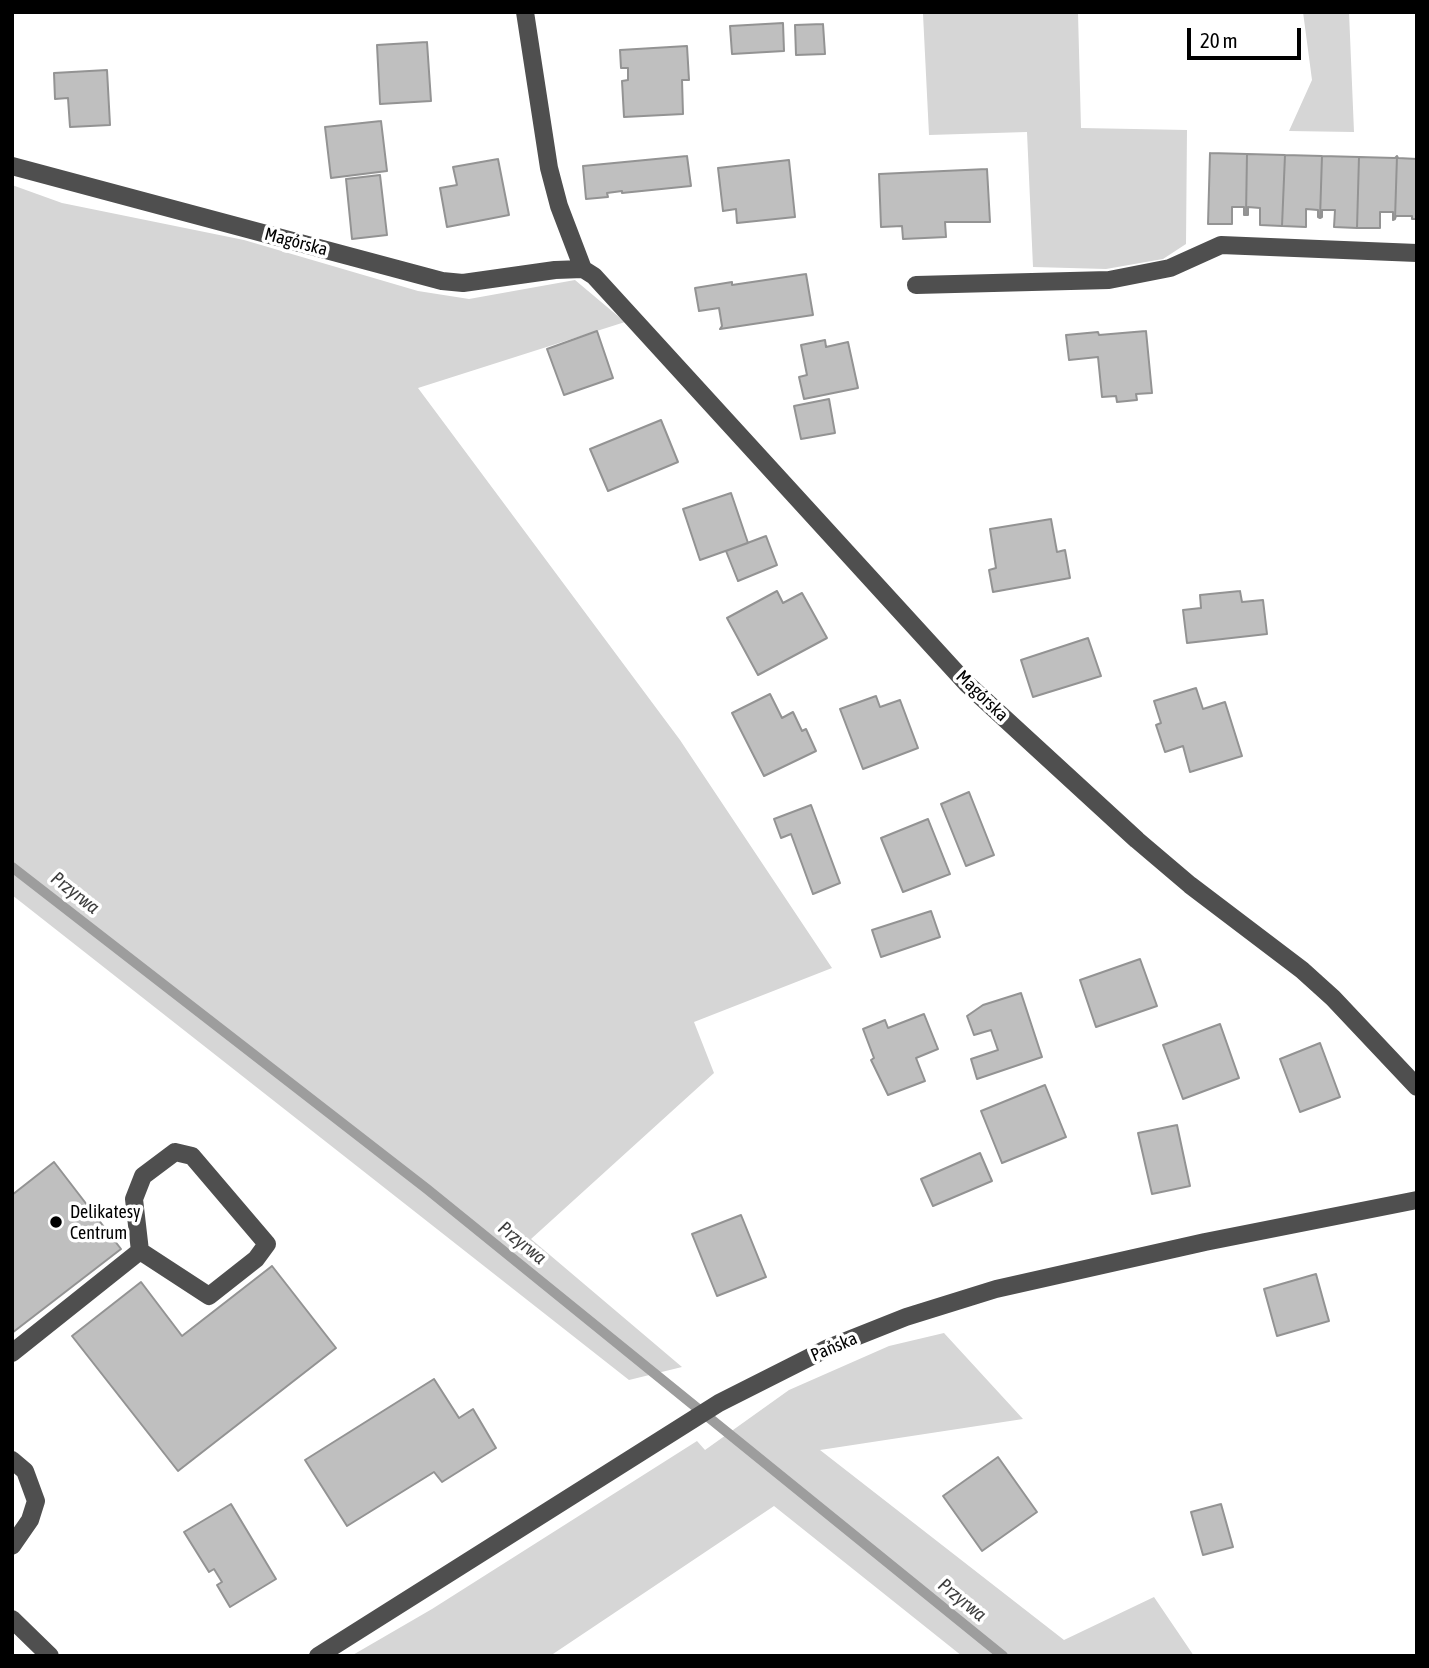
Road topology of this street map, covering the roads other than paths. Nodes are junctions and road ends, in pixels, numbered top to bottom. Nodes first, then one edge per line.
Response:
1 (525, 12) edge
2 (12, 166) edge
3 (1417, 253) edge
4 (583, 268) junction
5 (916, 285) dead end
6 (1417, 1087) edge
7 (1417, 1200) edge
8 (140, 1251) junction
9 (12, 1353) edge
10 (12, 1460) edge
11 (12, 1546) edge
12 (12, 1619) edge
13 (50, 1656) edge
14 (318, 1656) edge

1 - 4 street, Magórska
2 - 4 street, Magórska
3 - 5 street
4 - 6 street, Magórska
7 - 14 street, Pańska
8 - 8 street
8 - 9 street
10 - 11 street
12 - 13 street

